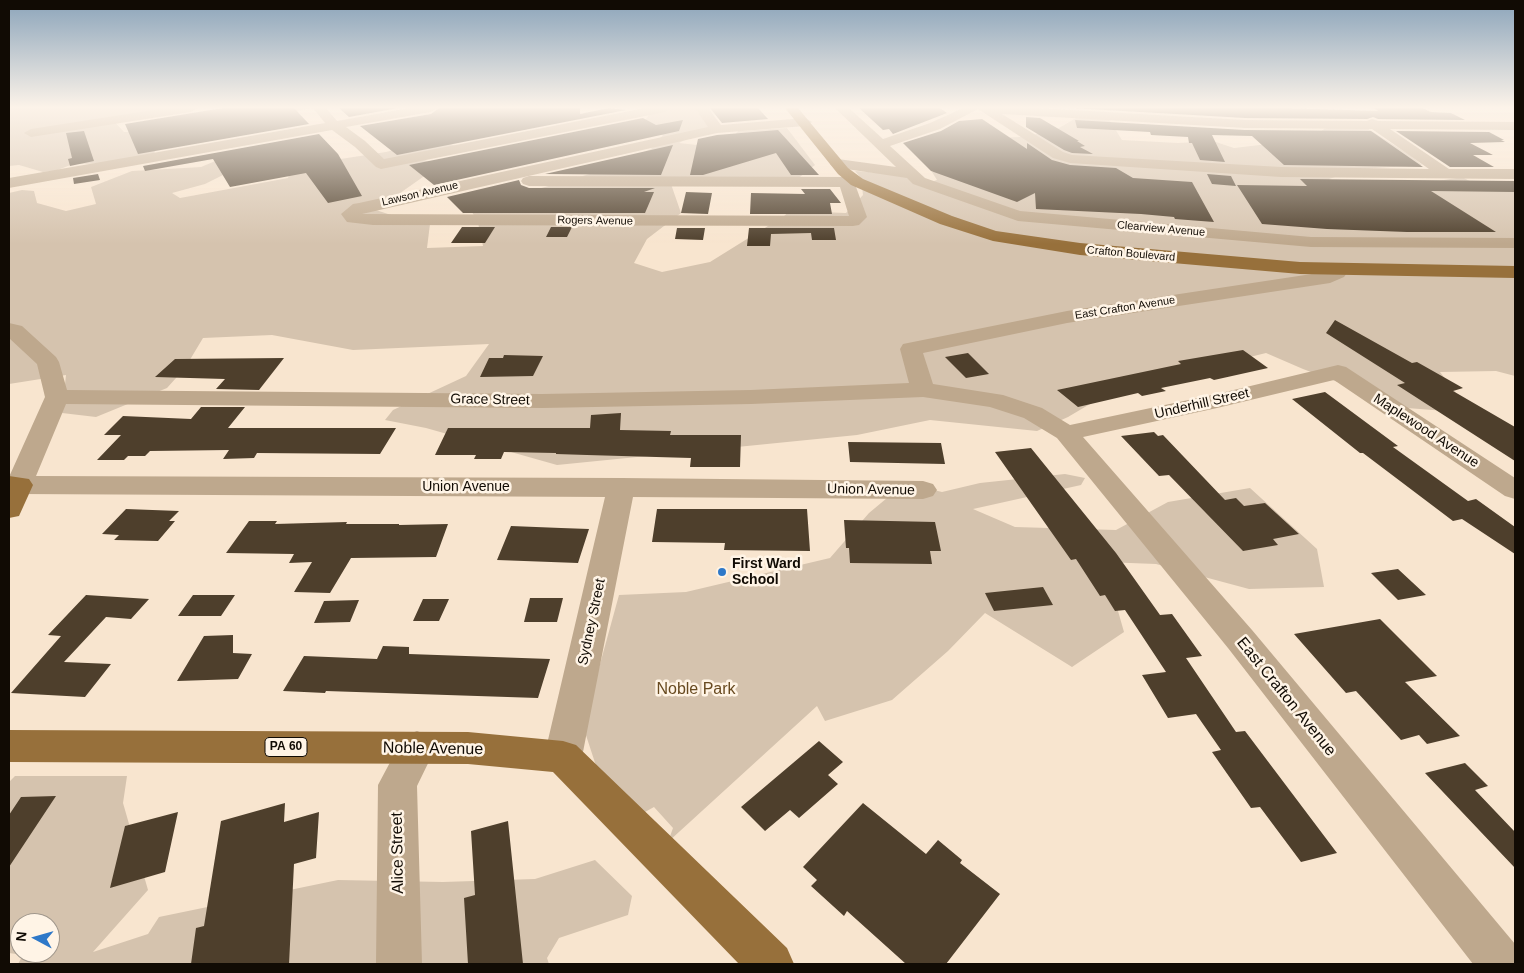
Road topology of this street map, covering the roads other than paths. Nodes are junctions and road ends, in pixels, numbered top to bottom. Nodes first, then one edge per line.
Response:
1 (175, 153) edge
2 (370, 153) edge
3 (435, 153) edge
4 (605, 153) edge
5 (830, 153) edge
6 (889, 153) edge
7 (1055, 153) edge
8 (1416, 153) edge
9 (838, 164) junction
10 (1445, 173) junction
11 (910, 174) junction
12 (1515, 174) edge
13 (478, 181) junction
14 (851, 182) junction
15 (9, 183) edge
16 (359, 208) joint
17 (1515, 243) edge
18 (1337, 270) junction
19 (1515, 272) edge
20 (9, 329) edge
21 (1338, 372) joint
22 (923, 390) junction
23 (57, 396) junction
24 (1066, 433) junction
25 (621, 487) junction
26 (923, 490) dead end
27 (1515, 490) edge
28 (12, 493) edge
29 (9, 746) edge
30 (417, 747) junction
31 (563, 758) junction
32 (399, 964) edge
33 (771, 964) edge
34 (1502, 964) edge

1 - 15 street
2 - 3 street
4 - 13 street, Lawson Avenue
5 - 9 main road, Crafton Boulevard
6 - 11 street, Clearview Avenue
7 - 10 street
8 - 10 street
9 - 11 street
9 - 14 main road, Crafton Boulevard
10 - 12 street
11 - 17 street, Clearview Avenue
13 - 14 street
13 - 16 street, Lawson Avenue
14 - 16 street, Rogers Avenue
14 - 18 main road, Crafton Boulevard
18 - 19 main road, Crafton Boulevard
18 - 22 street, East Crafton Avenue
20 - 23 street
21 - 24 street, Underhill Street
21 - 27 street, Maplewood Avenue
22 - 23 street, Grace Street
22 - 24 street, Grace Street
23 - 28 street
24 - 34 street, East Crafton Avenue
25 - 26 street, Union Avenue
25 - 28 street, Union Avenue
25 - 31 street, Sydney Street
29 - 30 main road, Noble Avenue / PA 60
30 - 31 main road, Noble Avenue / PA 60
30 - 32 street, Alice Street
31 - 33 main road

